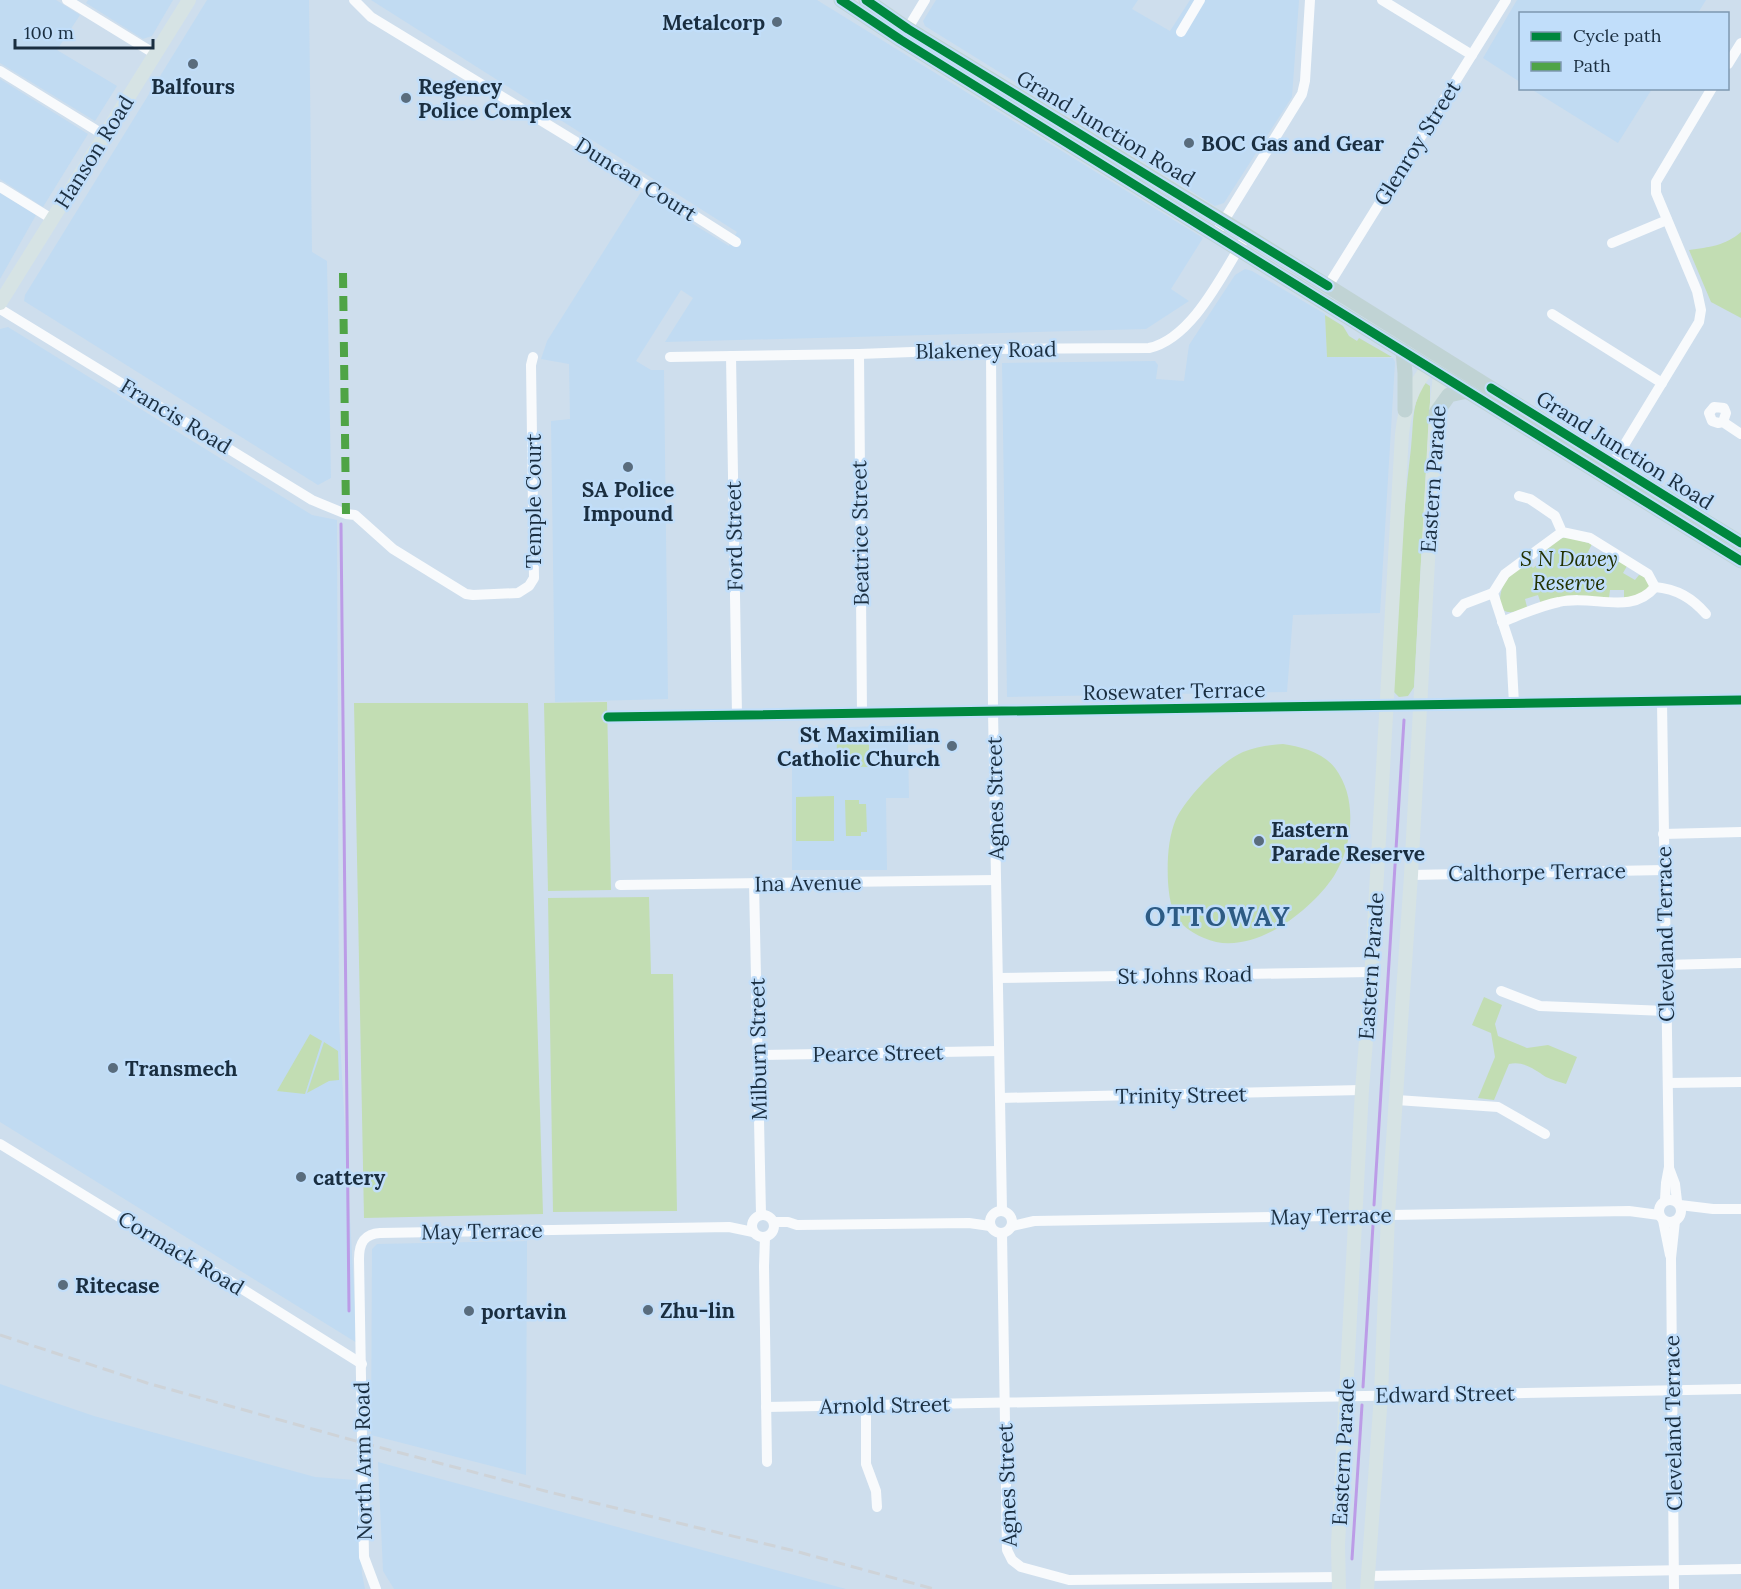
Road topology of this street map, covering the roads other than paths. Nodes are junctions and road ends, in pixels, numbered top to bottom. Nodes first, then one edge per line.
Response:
1 (67, 0) edge
2 (189, 0) edge
3 (354, 0) edge
4 (841, 0) edge
5 (866, 0) edge
6 (925, 0) edge
7 (1200, 0) edge
8 (1310, 0) edge
9 (1383, 0) edge
10 (1506, 0) edge
11 (1181, 32) dead end
12 (904, 34) junction
13 (1741, 43) edge
14 (155, 54) junction
15 (1472, 55) junction
16 (1729, 62) edge
17 (0, 71) edge
18 (1711, 90) edge
19 (104, 135) junction
20 (1087, 146) junction
21 (0, 187) edge
22 (52, 219) junction
23 (1667, 220) junction
24 (1223, 221) junction
25 (1215, 235) junction
26 (1246, 235) junction
27 (736, 242) dead end
28 (1612, 243) dead end
29 (1238, 249) junction
30 (1328, 286) junction
31 (0, 303) edge
32 (0, 309) edge
33 (1552, 314) dead end
34 (991, 349) junction
35 (1403, 351) junction
36 (859, 354) junction
37 (731, 356) junction
38 (533, 357) dead end
39 (670, 357) dead end
40 (1442, 357) junction
41 (1434, 371) junction
42 (1662, 383) junction
43 (1467, 391) junction
44 (1405, 410) junction
45 (1436, 413) junction
46 (1723, 422) dead end
47 (1741, 434) edge
48 (1608, 470) junction
49 (1519, 496) dead end
50 (355, 515) joint
51 (1562, 532) junction
52 (1741, 543) edge
53 (1741, 561) edge
54 (1655, 587) junction
55 (1494, 593) junction
56 (1457, 612) dead end
57 (1706, 614) dead end
58 (1502, 622) junction
59 (1741, 700) edge
60 (1662, 702) junction
61 (1514, 704) junction
62 (1385, 705) junction
63 (1420, 705) junction
64 (993, 711) junction
65 (862, 713) junction
66 (737, 715) junction
67 (608, 717) dead end
68 (1741, 832) edge
69 (1663, 834) junction
70 (1664, 870) junction
71 (1411, 874) junction
72 (996, 880) junction
73 (754, 883) junction
74 (620, 885) dead end
75 (1741, 963) edge
76 (1665, 965) junction
77 (1371, 972) junction
78 (998, 978) junction
79 (1502, 991) dead end
80 (1666, 1011) junction
81 (999, 1051) junction
82 (758, 1055) junction
83 (1741, 1082) edge
84 (1668, 1083) junction
85 (1362, 1090) junction
86 (1000, 1098) junction
87 (1396, 1100) junction
88 (1545, 1134) dead end
89 (0, 1144) edge
90 (1741, 1209) edge
91 (1670, 1210) junction
92 (1388, 1215) junction
93 (1357, 1216) junction
94 (757, 1217) junction
95 (1008, 1218) junction
96 (991, 1222) junction
97 (729, 1227) junction
98 (771, 1230) junction
99 (753, 1232) junction
100 (1002, 1233) junction
101 (362, 1364) junction
102 (1741, 1389) edge
103 (1672, 1390) junction
104 (1382, 1395) junction
105 (1346, 1396) junction
106 (1004, 1403) junction
107 (866, 1405) junction
108 (766, 1407) junction
109 (767, 1462) dead end
110 (877, 1507) dead end
111 (1741, 1569) edge
112 (1675, 1571) junction
113 (1339, 1583) edge
114 (1368, 1583) edge
115 (376, 1589) edge
116 (1674, 1589) edge

1 - 14 street
2 - 14 main road, Hanson Road
3 - 27 street, Duncan Court
4 - 12 highway, Grand Junction Road
5 - 12 highway, Grand Junction Road
6 - 12 street
7 - 11 street
8 - 24 street
9 - 15 street
10 - 15 street, Glenroy Street
12 - 20 highway, Grand Junction Road
13 - 16 street
14 - 19 main road, Hanson Road
15 - 30 street, Glenroy Street
17 - 19 street
18 - 23 street
19 - 22 main road, Hanson Road
20 - 24 highway, Grand Junction Road
20 - 25 highway, Grand Junction Road
21 - 22 street
22 - 31 main road, Hanson Road
23 - 28 street
23 - 42 street
24 - 25 street
24 - 26 highway, Grand Junction Road
25 - 29 highway, Grand Junction Road
26 - 29 street, Blakeney Road
26 - 30 highway, Grand Junction Road
29 - 34 street, Blakeney Road
29 - 35 highway, Grand Junction Road
30 - 40 highway, Grand Junction Road
32 - 50 street, Francis Road
33 - 42 street
34 - 36 street, Blakeney Road
34 - 64 street, Agnes Street
35 - 41 highway, Grand Junction Road
35 - 44 highway
36 - 37 street, Blakeney Road
36 - 65 street, Beatrice Street
37 - 39 street, Blakeney Road
37 - 66 street, Ford Street
38 - 50 street, Temple Court
40 - 41 highway
40 - 48 highway, Grand Junction Road
41 - 43 highway, Grand Junction Road
41 - 44 main road, Eastern Parade
41 - 45 main road, Eastern Parade
42 - 48 street
43 - 45 highway
43 - 48 highway, Grand Junction Road
44 - 62 main road, Eastern Parade
45 - 63 main road, Eastern Parade
46 - 47 street
48 - 52 highway, Grand Junction Road
48 - 53 highway, Grand Junction Road
49 - 51 street
51 - 54 street
51 - 55 street
54 - 57 street
54 - 58 street
55 - 56 street
55 - 58 street
58 - 61 street
59 - 60 street, Rosewater Terrace
60 - 61 street, Rosewater Terrace
60 - 69 street, Cleveland Terrace
61 - 63 street, Rosewater Terrace
62 - 63 street, Rosewater Terrace
62 - 64 street, Rosewater Terrace
62 - 77 main road, Eastern Parade
63 - 71 main road, Eastern Parade
64 - 65 street, Rosewater Terrace
64 - 72 street, Agnes Street
65 - 66 street, Rosewater Terrace
66 - 67 street, Rosewater Terrace
68 - 69 street
69 - 70 street, Cleveland Terrace
70 - 71 street, Calthorpe Terrace
70 - 76 street, Cleveland Terrace
71 - 87 main road, Eastern Parade
72 - 73 street, Ina Avenue
72 - 78 street, Agnes Street
73 - 74 street, Ina Avenue
73 - 82 street, Milburn Street
75 - 76 street
76 - 80 street, Cleveland Terrace
77 - 78 street, St Johns Road
77 - 85 main road, Eastern Parade
78 - 81 street, Agnes Street
79 - 80 street
80 - 84 street, Cleveland Terrace
81 - 82 street, Pearce Street
81 - 86 street, Agnes Street
82 - 94 street, Milburn Street
83 - 84 street
84 - 91 street, Cleveland Terrace
85 - 86 street, Trinity Street
85 - 93 main road, Eastern Parade
86 - 95 street, Agnes Street
87 - 88 street
87 - 92 main road, Eastern Parade
89 - 101 street, Cormack Road
90 - 91 street, May Terrace
91 - 92 street, May Terrace
91 - 103 street, Cleveland Terrace
92 - 93 street, May Terrace
92 - 104 main road, Eastern Parade
93 - 95 street, May Terrace
93 - 105 main road, Eastern Parade
94 - 97 street, May Terrace
94 - 98 street
94 - 99 street
95 - 96 street
95 - 100 street
96 - 98 street
96 - 100 street
97 - 99 street, May Terrace
97 - 101 street, May Terrace
98 - 99 street
98 - 108 street
100 - 106 street
101 - 115 street, North Arm Road
102 - 103 street, Edward Street
103 - 104 street, Edward Street
103 - 112 street, Cleveland Terrace
104 - 105 street, Edward Street
104 - 114 main road, Eastern Parade
105 - 106 street, Edward Street
105 - 113 main road, Eastern Parade
106 - 107 street, Arnold Street
106 - 113 street, Agnes Street
107 - 108 street, Arnold Street
107 - 110 street
108 - 109 street
111 - 112 street
112 - 114 street
112 - 116 street, Cleveland Terrace

